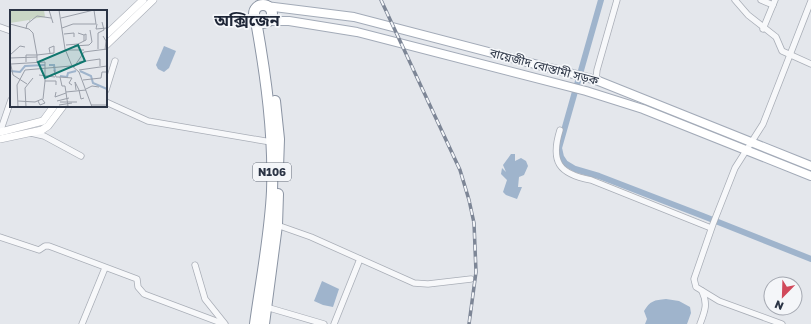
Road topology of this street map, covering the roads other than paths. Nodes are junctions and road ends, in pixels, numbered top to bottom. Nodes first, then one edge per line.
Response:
1 (143, 0) edge
2 (153, 0) edge
3 (249, 0) edge
4 (618, 0) edge
5 (735, 0) edge
6 (761, 0) edge
7 (811, 1) edge
8 (774, 3) edge
9 (261, 12) edge
10 (0, 27) edge
11 (763, 29) junction
12 (109, 30) edge
13 (10, 31) edge
14 (107, 44) edge
15 (790, 55) junction
16 (115, 61) dead end
17 (811, 64) edge
18 (593, 80) junction
19 (107, 87) edge
20 (107, 102) edge
21 (10, 103) edge
22 (53, 107) edge
23 (62, 107) edge
24 (560, 130) dead end
25 (0, 132) edge
26 (28, 133) junction
27 (0, 139) edge
28 (271, 142) junction
29 (752, 142) junction
30 (747, 150) junction
31 (81, 156) dead end
32 (811, 166) edge
33 (811, 176) edge
34 (277, 225) junction
35 (712, 226) junction
36 (0, 237) edge
37 (360, 259) junction
38 (195, 265) dead end
39 (105, 268) junction
40 (470, 279) dead end
41 (702, 290) junction
42 (266, 307) junction
43 (82, 324) edge
44 (224, 324) edge
45 (255, 324) edge
46 (264, 324) edge
47 (324, 324) edge
48 (334, 324) edge
49 (700, 324) edge
50 (782, 324) edge

1 - 12 main road
2 - 14 main road
3 - 9 highway, N106
4 - 18 street
5 - 11 street
6 - 8 street
7 - 15 street
8 - 11 street
9 - 18 main road, বায়েজীদ বোস্তামী সড়ক
9 - 28 highway, N106
9 - 30 main road, বায়েজীদ বোস্তামী সড়ক
9 - 34 highway, N106
10 - 13 street
11 - 15 street
15 - 17 street
15 - 29 street
16 - 19 street
18 - 29 main road, বায়েজীদ বোস্তামী সড়ক
20 - 28 street
21 - 25 street
22 - 25 main road
23 - 26 main road
24 - 35 street
26 - 27 main road
26 - 31 street
28 - 45 highway, N106
29 - 30 street
29 - 32 main road, বায়েজীদ বোস্তামী সড়ক
30 - 33 main road, বায়েজীদ বোস্তামী সড়ক
30 - 35 street
34 - 37 street
34 - 42 highway, N106
35 - 41 street
36 - 39 street
37 - 40 street
37 - 48 street
38 - 44 street
39 - 43 street
39 - 44 street
41 - 49 street
41 - 50 street
42 - 46 highway, N106
42 - 47 street

